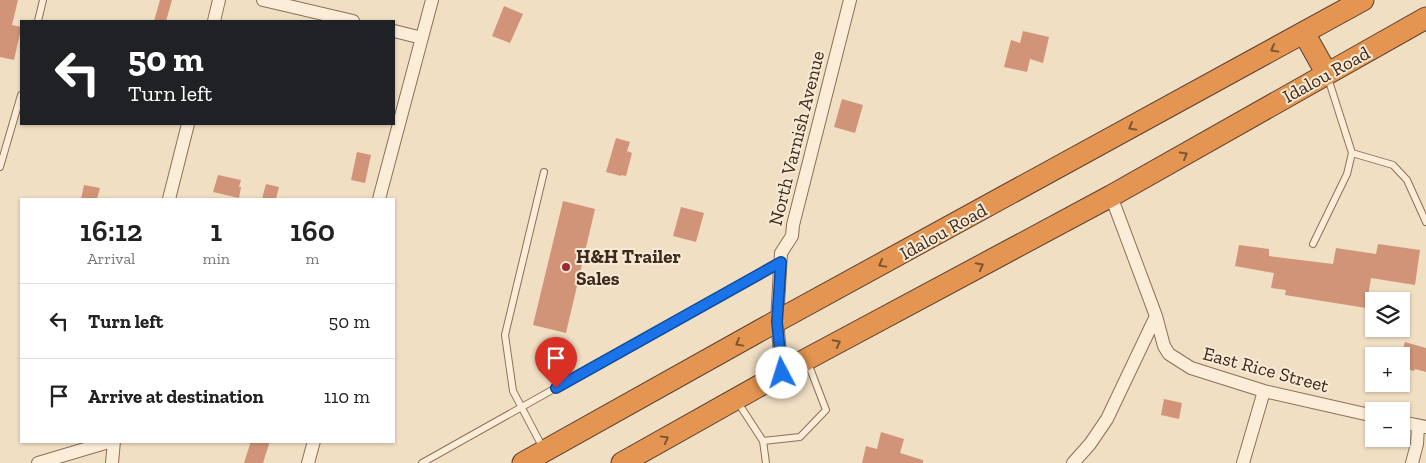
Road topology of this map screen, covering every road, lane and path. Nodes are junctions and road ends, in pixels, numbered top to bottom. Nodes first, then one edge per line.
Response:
1 (43, 0) edge
2 (219, 0) edge
3 (263, 0) edge
4 (432, 0) edge
5 (850, 0) edge
6 (1363, 0) edge
7 (1426, 18) edge
8 (38, 20) edge
9 (214, 20) edge
10 (349, 20) edge
11 (395, 31) edge
12 (1304, 33) junction
13 (422, 38) junction
14 (1327, 74) junction
15 (20, 101) edge
16 (188, 125) edge
17 (1352, 153) junction
18 (0, 167) edge
19 (544, 172) dead end
20 (1111, 196) junction
21 (169, 198) edge
22 (379, 198) edge
23 (1426, 222) edge
24 (1313, 244) dead end
25 (781, 262) junction
26 (1156, 316) junction
27 (777, 322) junction
28 (807, 359) junction
29 (782, 373) junction
30 (1264, 391) junction
31 (736, 399) junction
32 (521, 408) junction
33 (1365, 414) edge
34 (1422, 426) edge
35 (763, 441) junction
36 (106, 443) edge
37 (113, 443) edge
38 (313, 443) edge
39 (544, 451) junction
40 (38, 463) edge
41 (112, 463) edge
42 (308, 463) edge
43 (422, 463) edge
44 (524, 463) edge
45 (622, 463) edge
46 (766, 463) edge
47 (1073, 463) edge
48 (1243, 463) edge
49 (1412, 463) edge

1 - 8 lane
2 - 9 street
3 - 10 street
4 - 13 street
5 - 25 street, North Varnish Avenue
6 - 12 highway, Idalou Road
7 - 14 highway, Idalou Road
11 - 13 street
12 - 14 highway
12 -> 27 highway, Idalou Road
13 - 22 street
14 - 17 lane
20 -> 14 highway, Idalou Road
15 - 18 lane
16 - 21 street
17 - 23 lane
17 - 24 lane
19 - 32 lane
20 - 26 street, East Rice Street
28 -> 20 highway, Idalou Road
25 - 27 street, North Varnish Avenue
25 - 32 lane
26 - 30 street, East Rice Street
26 - 47 street
27 - 29 street, North Varnish Avenue
27 -> 39 highway, Idalou Road
28 - 29 highway, Idalou Road
28 - 35 lane
29 - 31 highway, Idalou Road
30 - 33 street, East Rice Street
30 - 48 street
31 - 35 lane
45 -> 31 highway, Idalou Road
32 - 39 lane
32 - 43 lane
34 - 49 street
35 - 46 lane
36 - 40 street
37 - 41 street
38 - 42 street
39 - 44 highway, Idalou Road

